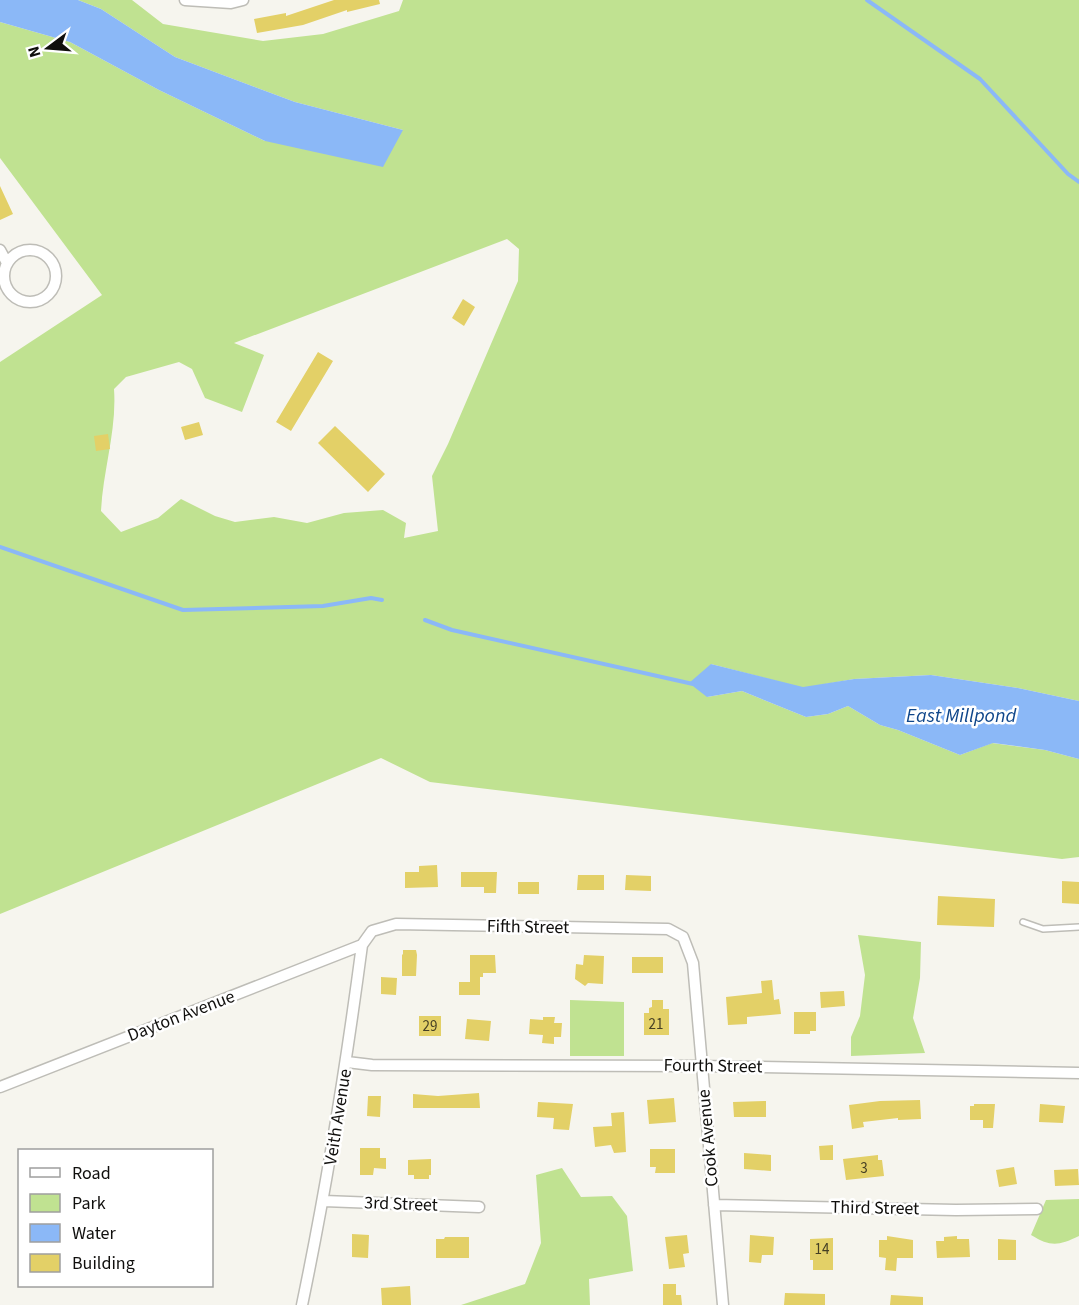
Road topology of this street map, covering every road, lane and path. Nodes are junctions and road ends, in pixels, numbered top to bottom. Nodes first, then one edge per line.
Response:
1 (185, 0) edge
2 (243, 0) edge
3 (0, 250) edge
4 (7, 263) junction
5 (1023, 922) dead end
6 (1079, 927) edge
7 (372, 930) joint
8 (683, 936) joint
9 (362, 945) junction
10 (347, 1062) junction
11 (702, 1066) junction
12 (1079, 1073) edge
13 (0, 1087) edge
14 (324, 1201) junction
15 (714, 1205) junction
16 (478, 1207) dead end
17 (1037, 1209) dead end
18 (302, 1305) edge
19 (723, 1305) edge

1 - 2 street
3 - 4 street
4 - 4 street
5 - 6 lane
7 - 8 street, Fifth Street
7 - 9 street, Veith Avenue
8 - 11 street, Cook Avenue
9 - 10 street, Veith Avenue
9 - 13 street, Dayton Avenue
10 - 11 street, Fourth Street
10 - 14 street, Veith Avenue
11 - 12 street, Fourth Street
11 - 15 street, Cook Avenue
14 - 16 street, 3rd Street
14 - 18 street, Veith Avenue
15 - 17 street, Third Street
15 - 19 street, Cook Avenue

